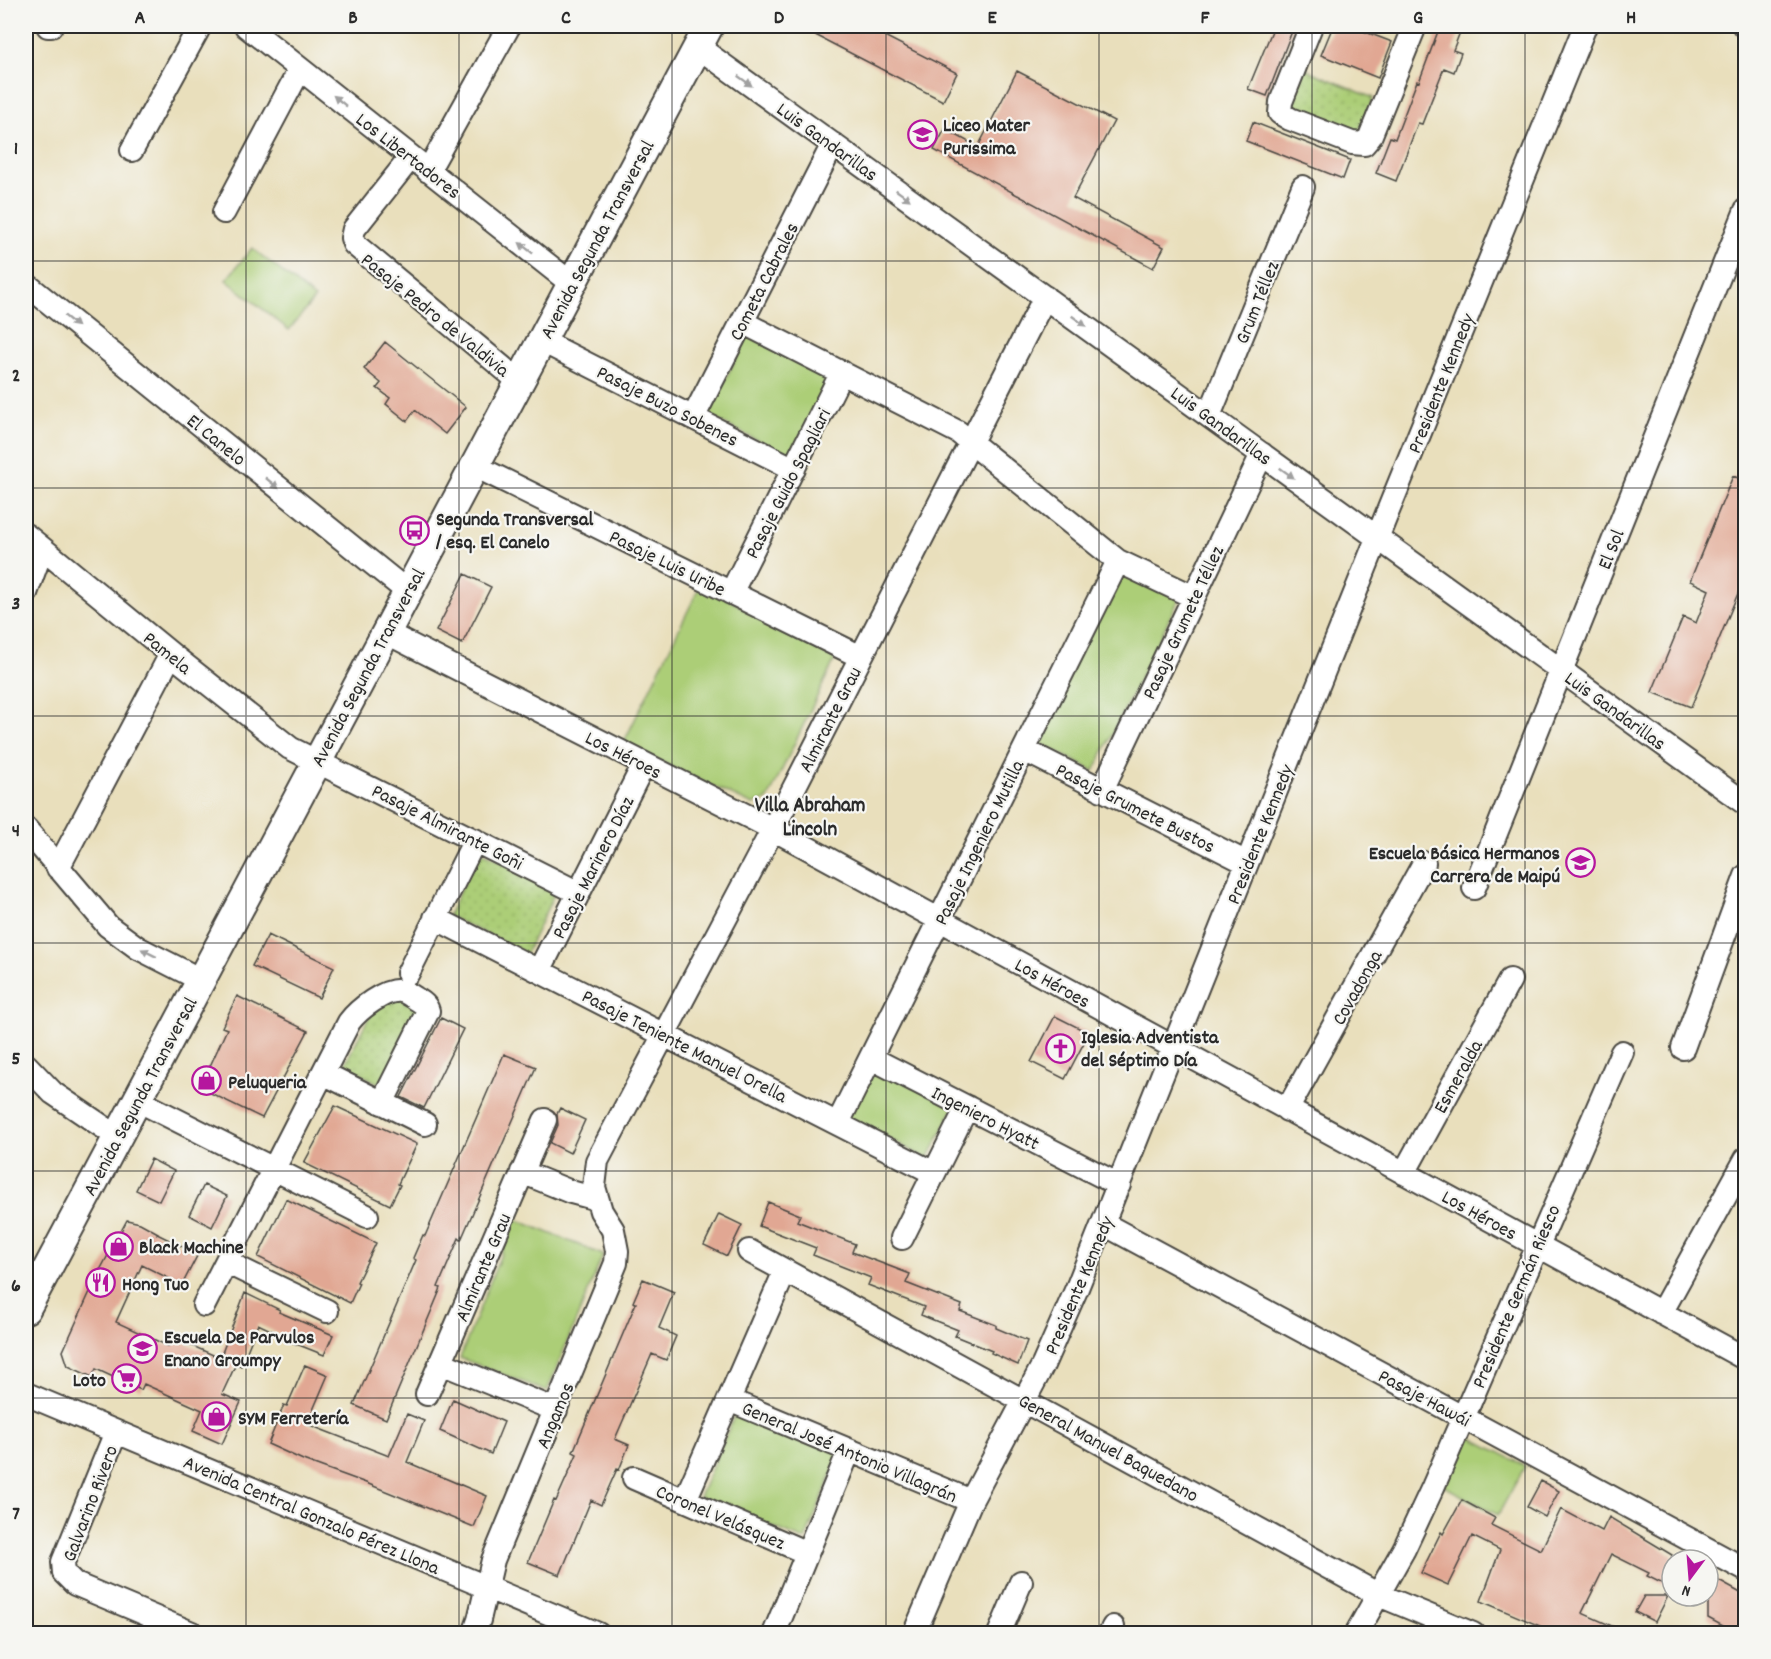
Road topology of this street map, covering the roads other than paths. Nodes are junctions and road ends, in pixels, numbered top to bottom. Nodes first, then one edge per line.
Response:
1 (200, 26) edge
2 (246, 26) edge
3 (509, 26) edge
4 (1311, 26) edge
5 (1415, 26) edge
6 (1585, 26) edge
7 (703, 36) edge
8 (300, 69) junction
9 (833, 144) junction
10 (132, 150) dead end
11 (420, 164) junction
12 (1303, 187) dead end
13 (1746, 210) edge
14 (224, 212) dead end
15 (572, 284) junction
16 (26, 285) edge
17 (1045, 297) junction
18 (742, 322) junction
19 (542, 341) junction
20 (842, 372) junction
21 (520, 382) junction
22 (1209, 416) junction
23 (693, 418) junction
24 (971, 441) junction
25 (1262, 454) junction
26 (475, 466) junction
27 (794, 469) junction
28 (1377, 538) junction
29 (34, 542) edge
30 (1118, 561) junction
31 (408, 592) junction
32 (26, 593) edge
33 (731, 593) junction
34 (1194, 597) junction
35 (387, 633) junction
36 (171, 654) junction
37 (861, 657) junction
38 (1561, 670) junction
39 (1024, 750) junction
40 (316, 761) junction
41 (644, 764) junction
42 (1102, 790) junction
43 (1746, 804) edge
44 (26, 829) edge
45 (773, 829) junction
46 (475, 840) junction
47 (1247, 863) junction
48 (1425, 864) dead end
49 (58, 868) junction
50 (1746, 876) edge
51 (1474, 888) dead end
52 (579, 893) junction
53 (435, 918) junction
54 (939, 920) junction
55 (539, 971) junction
56 (408, 973) dead end
57 (201, 980) junction
58 (1510, 980) dead end
59 (664, 1034) junction
60 (1173, 1048) junction
61 (1683, 1048) dead end
62 (1622, 1052) dead end
63 (871, 1058) junction
64 (26, 1065) edge
65 (323, 1073) junction
66 (137, 1100) junction
67 (382, 1103) junction
68 (967, 1107) junction
69 (1287, 1110) junction
70 (545, 1120) dead end
71 (425, 1124) dead end
72 (838, 1124) junction
73 (118, 1137) junction
74 (1746, 1159) edge
75 (274, 1168) junction
76 (522, 1172) junction
77 (934, 1173) junction
78 (1404, 1173) junction
79 (1111, 1180) junction
80 (597, 1199) junction
81 (367, 1216) dead end
82 (1104, 1224) junction
83 (902, 1238) dead end
84 (1537, 1245) junction
85 (749, 1251) dead end
86 (226, 1262) junction
87 (785, 1271) junction
88 (204, 1305) dead end
89 (26, 1309) edge
90 (327, 1311) dead end
91 (1661, 1313) junction
92 (1746, 1359) edge
93 (441, 1363) junction
94 (26, 1394) edge
95 (428, 1394) dead end
96 (729, 1400) junction
97 (1025, 1401) junction
98 (556, 1410) junction
99 (1463, 1418) junction
100 (116, 1432) junction
101 (849, 1451) junction
102 (634, 1479) dead end
103 (685, 1500) junction
104 (971, 1501) junction
105 (807, 1553) junction
106 (1746, 1570) edge
107 (1021, 1582) dead end
108 (487, 1587) junction
109 (1379, 1595) junction
110 (194, 1634) edge
111 (474, 1634) edge
112 (598, 1634) edge
113 (774, 1634) edge
114 (914, 1634) edge
115 (999, 1634) edge
116 (1356, 1634) edge
117 (1473, 1634) edge

1 - 10 street
2 - 8 street, Los Libertadores
3 - 11 street
4 - 5 street
6 - 28 street, Presidente Kennedy
7 -> 9 street, Luis Gandarillas
7 - 15 main road, Avenida Segunda Transversal
11 -> 8 street, Los Libertadores
8 - 14 street
9 -> 17 street, Luis Gandarillas
9 - 18 street, Cometa Cabrales
15 -> 11 street, Los Libertadores
11 - 21 street, Pasaje Pedro de Valdivia
12 - 22 street, Grum Téllez
13 - 38 street, El Sol
15 - 19 main road, Avenida Segunda Transversal
16 -> 31 street, El Canelo
17 -> 22 street, Luis Gandarillas
17 - 24 street, Almirante Grau
18 - 20 street
18 - 23 street, Cometa Cabrales
19 - 21 main road, Avenida Segunda Transversal
19 - 23 street, Pasaje Buzo Sobenes
20 - 24 street
20 - 27 street, Pasaje Guido Spagliari
21 - 26 main road, Avenida Segunda Transversal
22 - 25 street, Luis Gandarillas
23 - 27 street, Pasaje Buzo Sobenes
24 - 30 street
24 - 37 street, Almirante Grau
25 -> 28 street, Luis Gandarillas
25 - 34 street, Pasaje Grumete Téllez
26 - 31 main road, Avenida Segunda Transversal
26 - 33 street, Pasaje Luis Uribe
27 - 33 street, Pasaje Guido Spagliari
28 - 38 street, Luis Gandarillas
28 - 47 street, Presidente Kennedy
29 - 32 street
29 - 36 street, Pamela
30 - 34 street
30 - 39 street, Pasaje Ingeniero Mutilla
31 - 35 main road, Avenida Segunda Transversal
33 - 37 street, Pasaje Luis Uribe
34 - 42 street, Pasaje Grumete Téllez
35 - 40 main road, Avenida Segunda Transversal
35 - 41 street, Los Héroes
36 - 40 street, Pamela
36 - 49 street
37 - 45 street, Almirante Grau
38 - 43 street, Luis Gandarillas
38 - 51 street, El Sol
39 - 42 street, Pasaje Grumete Bustos
39 - 54 street, Pasaje Ingeniero Mutilla
40 - 46 street, Pasaje Almirante Goñi
40 - 57 main road, Avenida Segunda Transversal
41 - 45 street, Los Héroes
41 - 52 street, Pasaje Marinero Díaz
42 - 47 street, Pasaje Grumete Bustos
44 - 49 street
45 - 54 street, Los Héroes
45 - 59 street, Almirante Grau
46 - 52 street, Pasaje Almirante Goñi
46 - 53 street
47 - 60 street, Presidente Kennedy
48 - 69 street, Covadonga
57 -> 49 street
50 - 61 street
52 - 55 street, Pasaje Marinero Díaz
53 - 55 street, Pasaje Teniente Manuel Orella
53 - 56 street
54 - 60 street, Los Héroes
54 - 63 street, Pasaje Ingeniero Mutilla
55 - 59 street, Pasaje Teniente Manuel Orella
57 - 66 main road, Avenida Segunda Transversal
58 - 78 street, Esmeralda
59 - 72 street, Pasaje Teniente Manuel Orella
59 - 80 street, Almirante Grau
60 - 69 street, Los Héroes
60 - 79 street, Presidente Kennedy
62 - 84 street, Presidente Germán Riesco
63 - 68 street, Ingeniero Hyatt
63 - 72 street, Pasaje Ingeniero Mutilla
64 - 73 street
65 - 67 street
65 - 67 street
65 - 75 street
66 - 73 main road, Avenida Segunda Transversal
66 - 75 street
67 - 71 street
68 - 77 street
68 - 79 street, Ingeniero Hyatt
69 - 78 street, Los Héroes
70 - 76 street, Almirante Grau
72 - 77 street, Pasaje Teniente Manuel Orella
73 - 89 main road, Avenida Segunda Transversal
74 - 91 street
75 - 81 street
75 - 86 street
76 - 80 street
76 - 93 street, Almirante Grau
77 - 83 street
78 - 84 street, Los Héroes
79 - 82 street, Presidente Kennedy
80 - 98 street, Angamos
82 - 97 street, Presidente Kennedy
82 - 99 street, Pasaje Hawái
84 - 91 street, Los Héroes
84 - 99 street, Presidente Germán Riesco
85 - 87 street, General Manuel Baquedano
86 - 88 street
86 - 90 street
87 - 96 street
87 - 97 street, General Manuel Baquedano
91 - 92 street, Los Héroes
93 - 95 street, Almirante Grau
93 - 98 street
94 - 100 street, Avenida Central Gonzalo Pérez Llona
96 - 101 street, General José Antonio Villagrán
96 - 103 street
97 - 104 street, Presidente Kennedy
97 - 109 street, General Manuel Baquedano
98 - 108 street, Angamos
99 - 106 street, Pasaje Hawái
99 - 109 street, Presidente Germán Riesco
100 - 108 street, Avenida Central Gonzalo Pérez Llona
100 - 110 street, Galvarino Rivero
101 - 104 street, General José Antonio Villagrán
101 - 105 street
102 - 103 street, Coronel Velásquez
103 - 105 street, Coronel Velásquez
104 - 114 street, Presidente Kennedy
105 - 113 street
107 - 115 street
108 - 111 street, Angamos
108 - 112 street, Avenida Central Gonzalo Pérez Llona
109 - 116 street, Presidente Germán Riesco
109 - 117 street, General Manuel Baquedano

